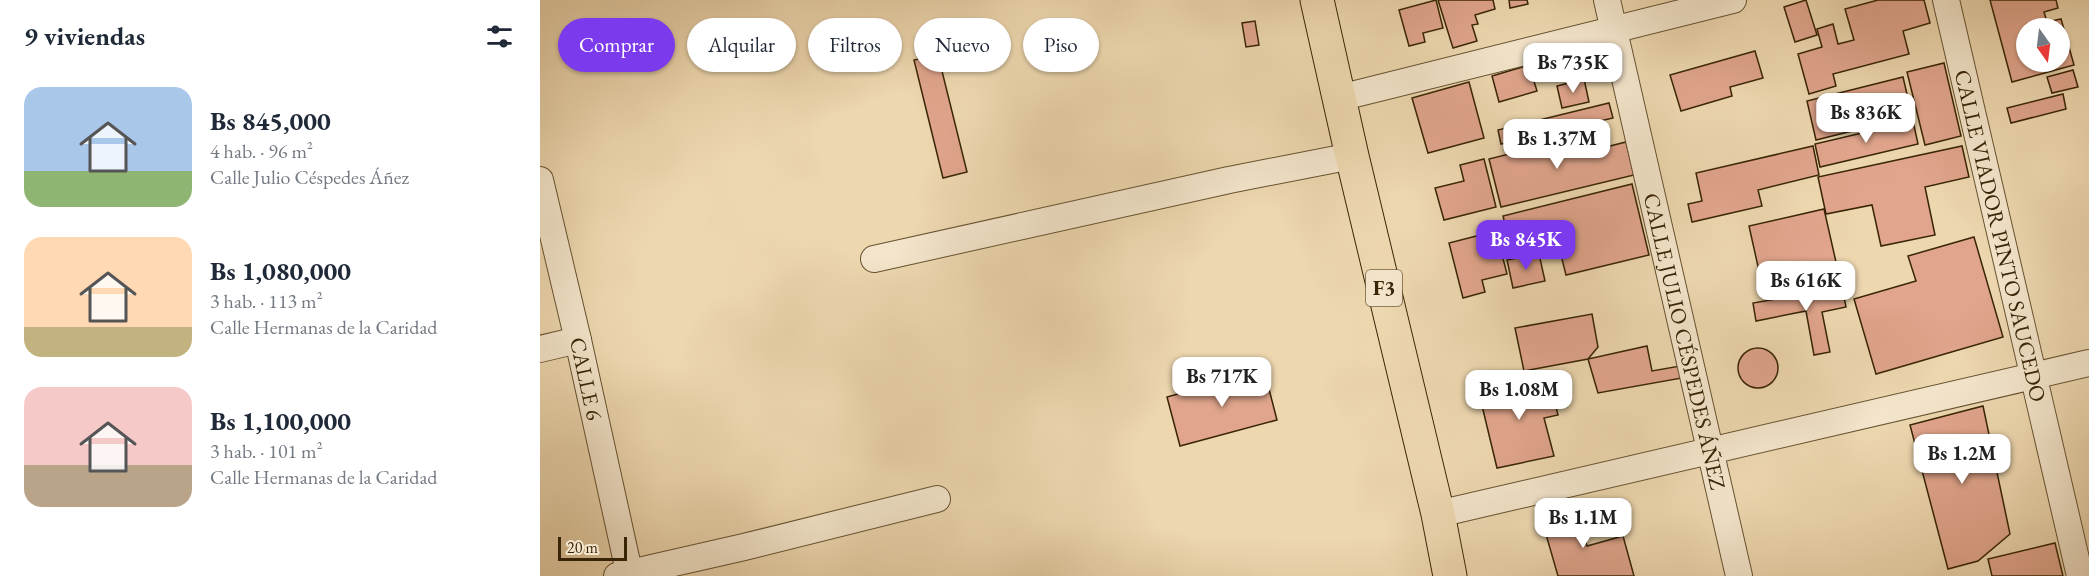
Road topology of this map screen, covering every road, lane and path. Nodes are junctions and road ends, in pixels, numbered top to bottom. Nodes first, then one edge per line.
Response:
1 (1317, 0) edge
2 (1607, 0) edge
3 (1733, 0) edge
4 (1946, 0) edge
5 (1613, 28) junction
6 (1339, 98) junction
7 (1352, 156) junction
8 (540, 180) edge
9 (874, 259) dead end
10 (578, 340) junction
11 (540, 349) edge
12 (2089, 363) edge
13 (2034, 376) junction
14 (1709, 452) junction
15 (937, 499) dead end
16 (1438, 514) junction
17 (626, 575) edge
18 (1450, 576) edge
19 (1739, 576) edge
20 (2080, 576) edge

1 - 6 highway, F3
2 - 5 street, CALLE JULIO CÉSPEDES ÁÑEZ
3 - 5 street
4 - 13 street, CALLE VIADOR PINTO SAUCEDO
5 - 6 street
5 - 14 street, CALLE JULIO CÉSPEDES ÁÑEZ
6 - 7 highway, F3
7 - 9 street
7 - 16 highway, F3
8 - 10 street, CALLE 6
10 - 11 street
10 - 17 street, CALLE 6
12 - 13 street
13 - 14 street
13 - 20 street, CALLE VIADOR PINTO SAUCEDO
14 - 16 street
14 - 19 street, CALLE JULIO CÉSPEDES ÁÑEZ
15 - 17 street
16 - 18 highway, F3

